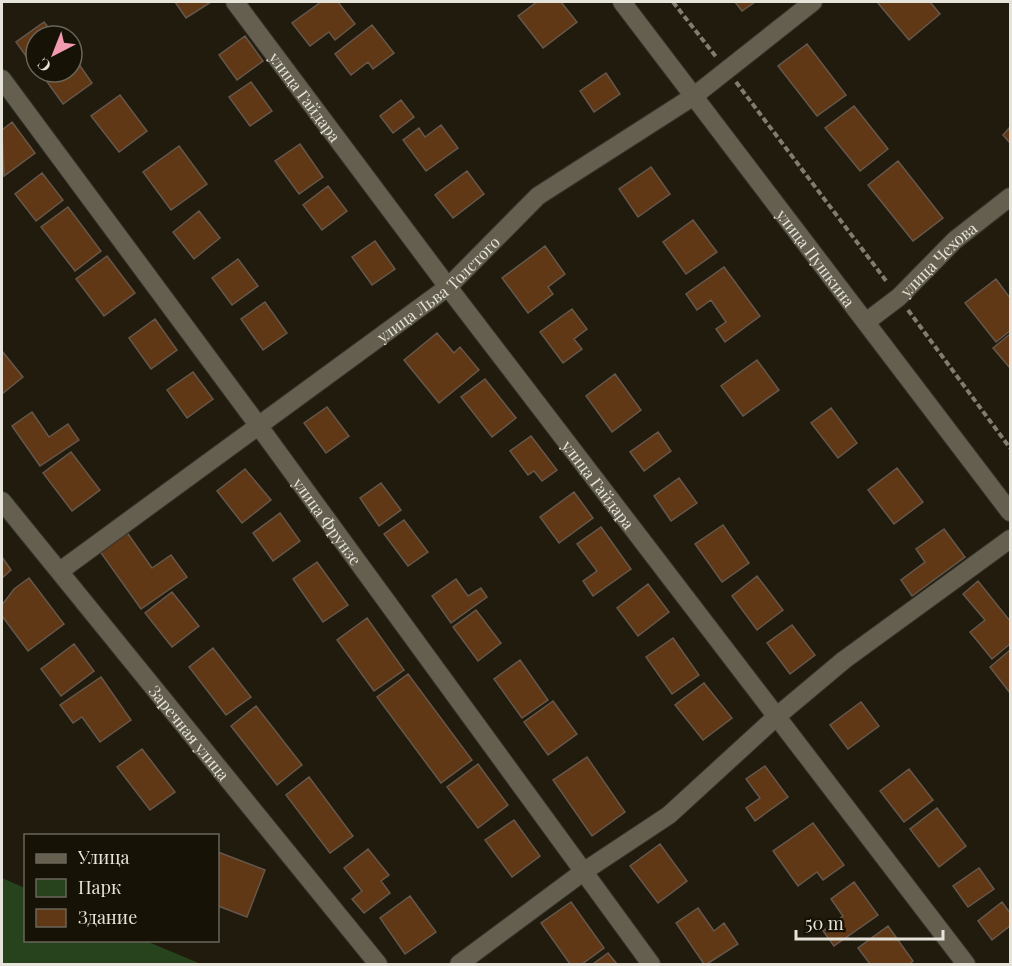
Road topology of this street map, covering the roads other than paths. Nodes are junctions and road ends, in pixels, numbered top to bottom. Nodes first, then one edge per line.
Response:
1 (235, 2) edge
2 (622, 2) edge
3 (813, 2) edge
4 (2, 79) edge
5 (694, 96) junction
6 (1011, 197) edge
7 (448, 287) junction
8 (866, 322) junction
9 (258, 425) junction
10 (2, 501) edge
11 (1011, 512) edge
12 (1011, 538) edge
13 (60, 571) junction
14 (776, 717) junction
15 (583, 872) junction
16 (378, 964) edge
17 (459, 964) edge
18 (651, 964) edge
19 (966, 964) edge

1 - 7 street, улица Гайдара
2 - 5 street, улица Пушкина
3 - 5 street, улица Льва Толстого
4 - 9 street, улица Фрунзе
5 - 7 street, улица Льва Толстого
5 - 8 street, улица Пушкина
6 - 8 street, улица Чехова
7 - 9 street, улица Льва Толстого
7 - 14 street, улица Гайдара
8 - 11 street, улица Пушкина
9 - 13 street, улица Льва Толстого
9 - 15 street, улица Фрунзе
10 - 13 street, Заречная улица
12 - 14 street
13 - 16 street, Заречная улица
14 - 15 street
14 - 19 street, улица Гайдара
15 - 17 street
15 - 18 street, улица Фрунзе

